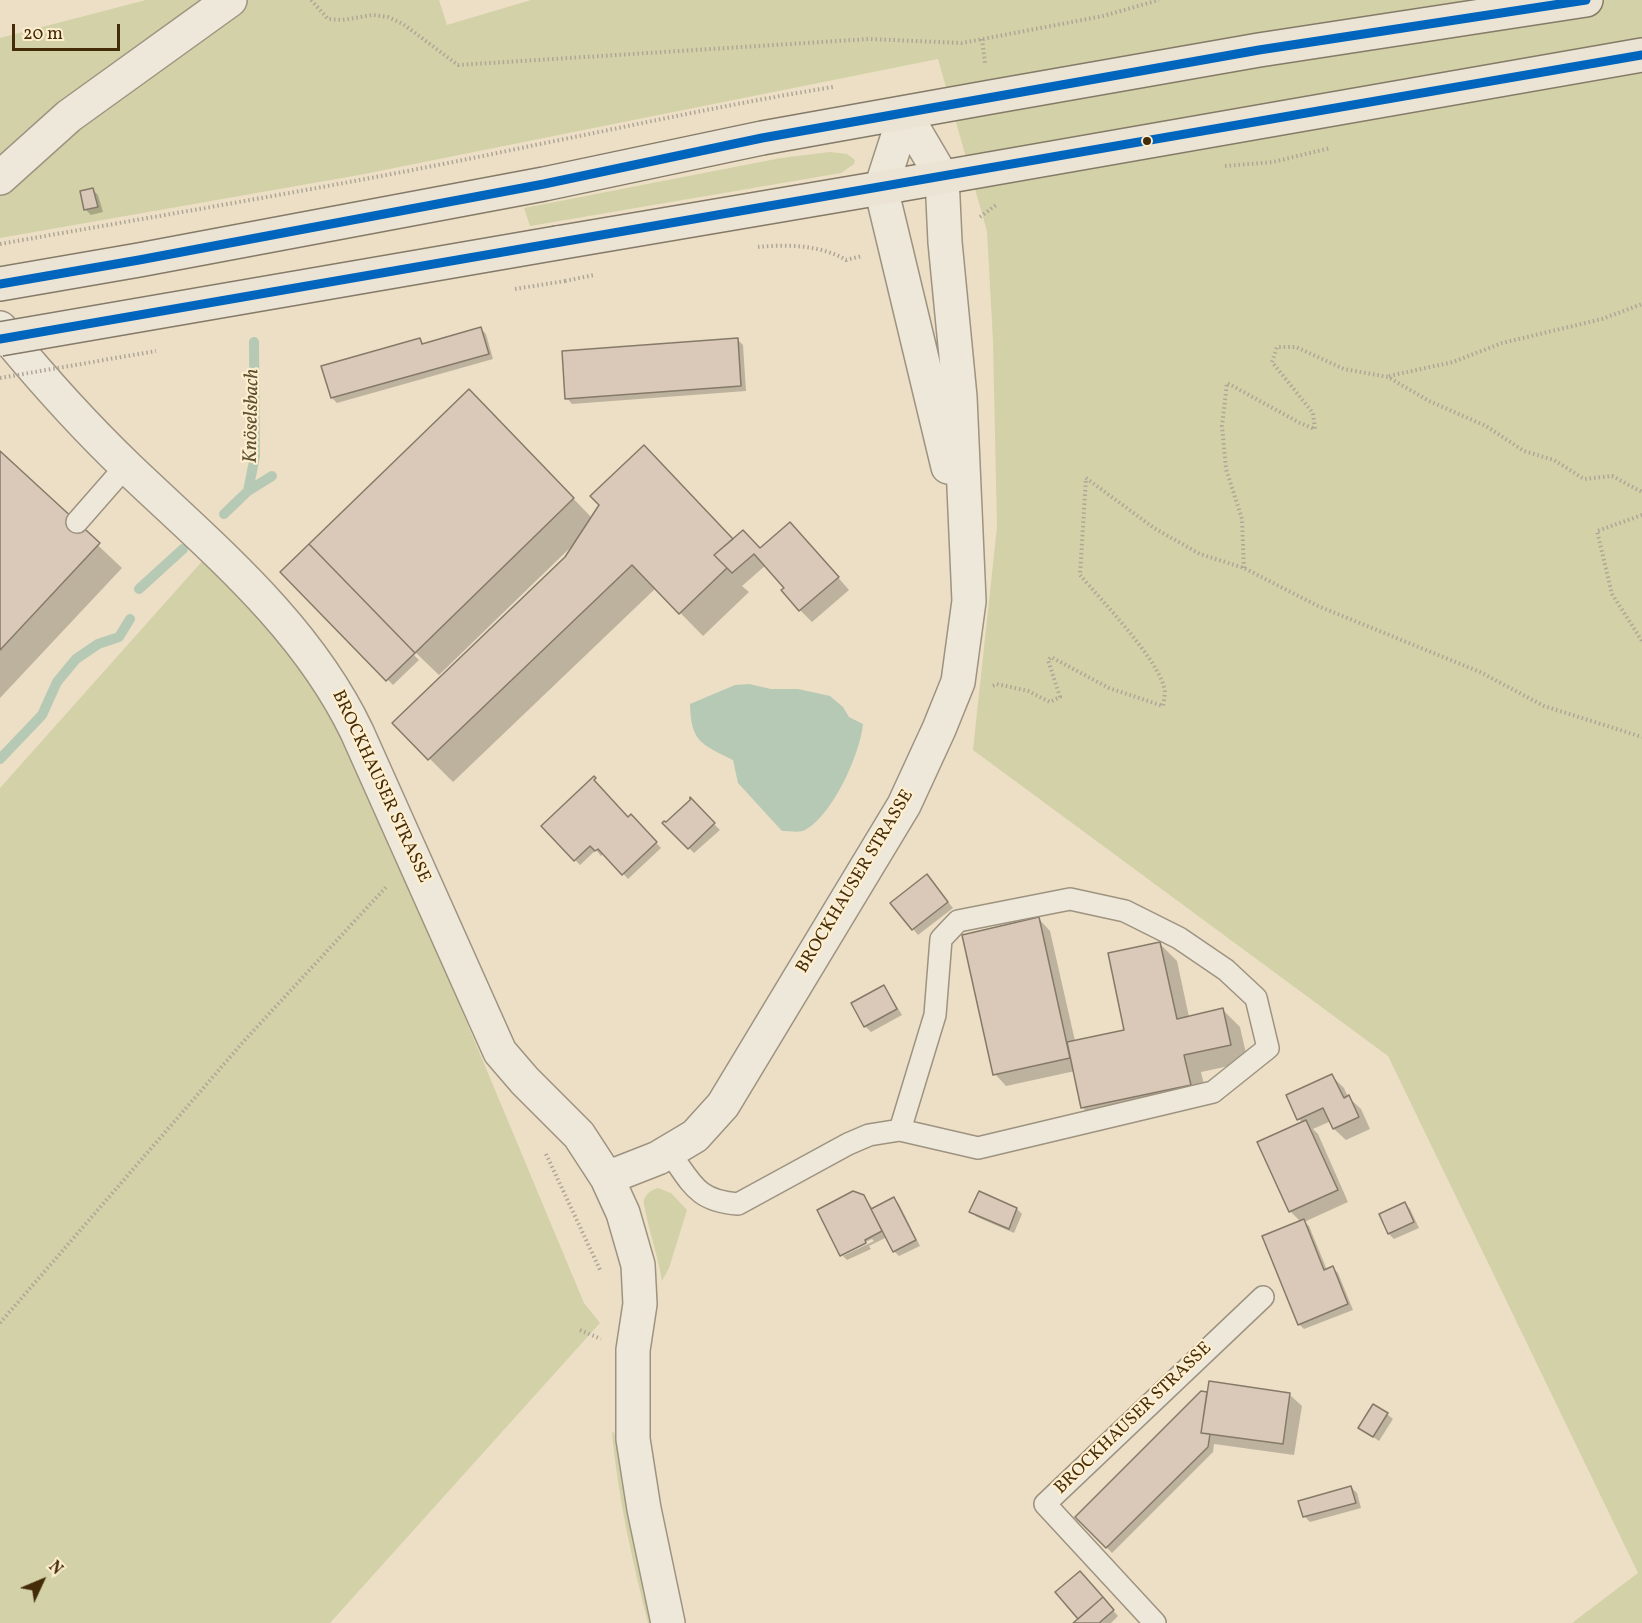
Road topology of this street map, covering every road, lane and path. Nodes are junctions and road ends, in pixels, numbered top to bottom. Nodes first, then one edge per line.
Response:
1 (230, 0) edge
2 (311, 0) edge
3 (1159, 0) edge
4 (1586, 0) edge
5 (1642, 55) edge
6 (905, 114) junction
7 (536, 145) dead end
8 (942, 177) junction
9 (0, 178) edge
10 (881, 188) junction
11 (0, 244) edge
12 (750, 248) dead end
13 (895, 248) junction
14 (599, 274) dead end
15 (566, 281) dead end
16 (0, 284) edge
17 (1642, 304) edge
18 (0, 328) edge
19 (0, 339) edge
20 (1388, 377) junction
21 (126, 466) junction
22 (1642, 492) edge
23 (1642, 515) edge
24 (77, 522) dead end
25 (966, 544) junction
26 (1244, 568) junction
27 (1642, 641) edge
28 (950, 703) junction
29 (1642, 737) edge
30 (414, 857) junction
31 (900, 1130) junction
32 (546, 1152) dead end
33 (669, 1152) junction
34 (607, 1178) junction
35 (603, 1277) dead end
36 (1263, 1297) dead end
37 (0, 1323) edge
38 (580, 1330) dead end
39 (611, 1343) dead end
40 (668, 1623) edge
41 (1155, 1623) edge

1 - 9 street
2 - 3 path
4 - 6 main road
5 - 8 main road
6 - 8 street, BROCKHAUSER STRASSE
6 - 10 street
6 - 16 main road
7 - 11 path
8 - 10 main road
8 - 25 street, BROCKHAUSER STRASSE
10 - 13 street, BROCKHAUSER STRASSE
10 - 19 main road, bridge
12 - 13 path
13 - 25 street, BROCKHAUSER STRASSE
14 - 15 path
17 - 20 path
18 - 21 street, BROCKHAUSER STRASSE
20 - 22 path
20 - 26 path
21 - 24 lane
21 - 30 street, BROCKHAUSER STRASSE
23 - 27 path
25 - 28 street, BROCKHAUSER STRASSE
26 - 28 path
26 - 29 path
28 - 33 street, BROCKHAUSER STRASSE
30 - 34 street, BROCKHAUSER STRASSE
30 - 37 path
31 - 31 lane
31 - 33 lane
32 - 35 path
33 - 34 street, BROCKHAUSER STRASSE
34 - 40 street, BROCKHAUSER STRASSE
36 - 41 lane, BROCKHAUSER STRASSE
38 - 39 path

